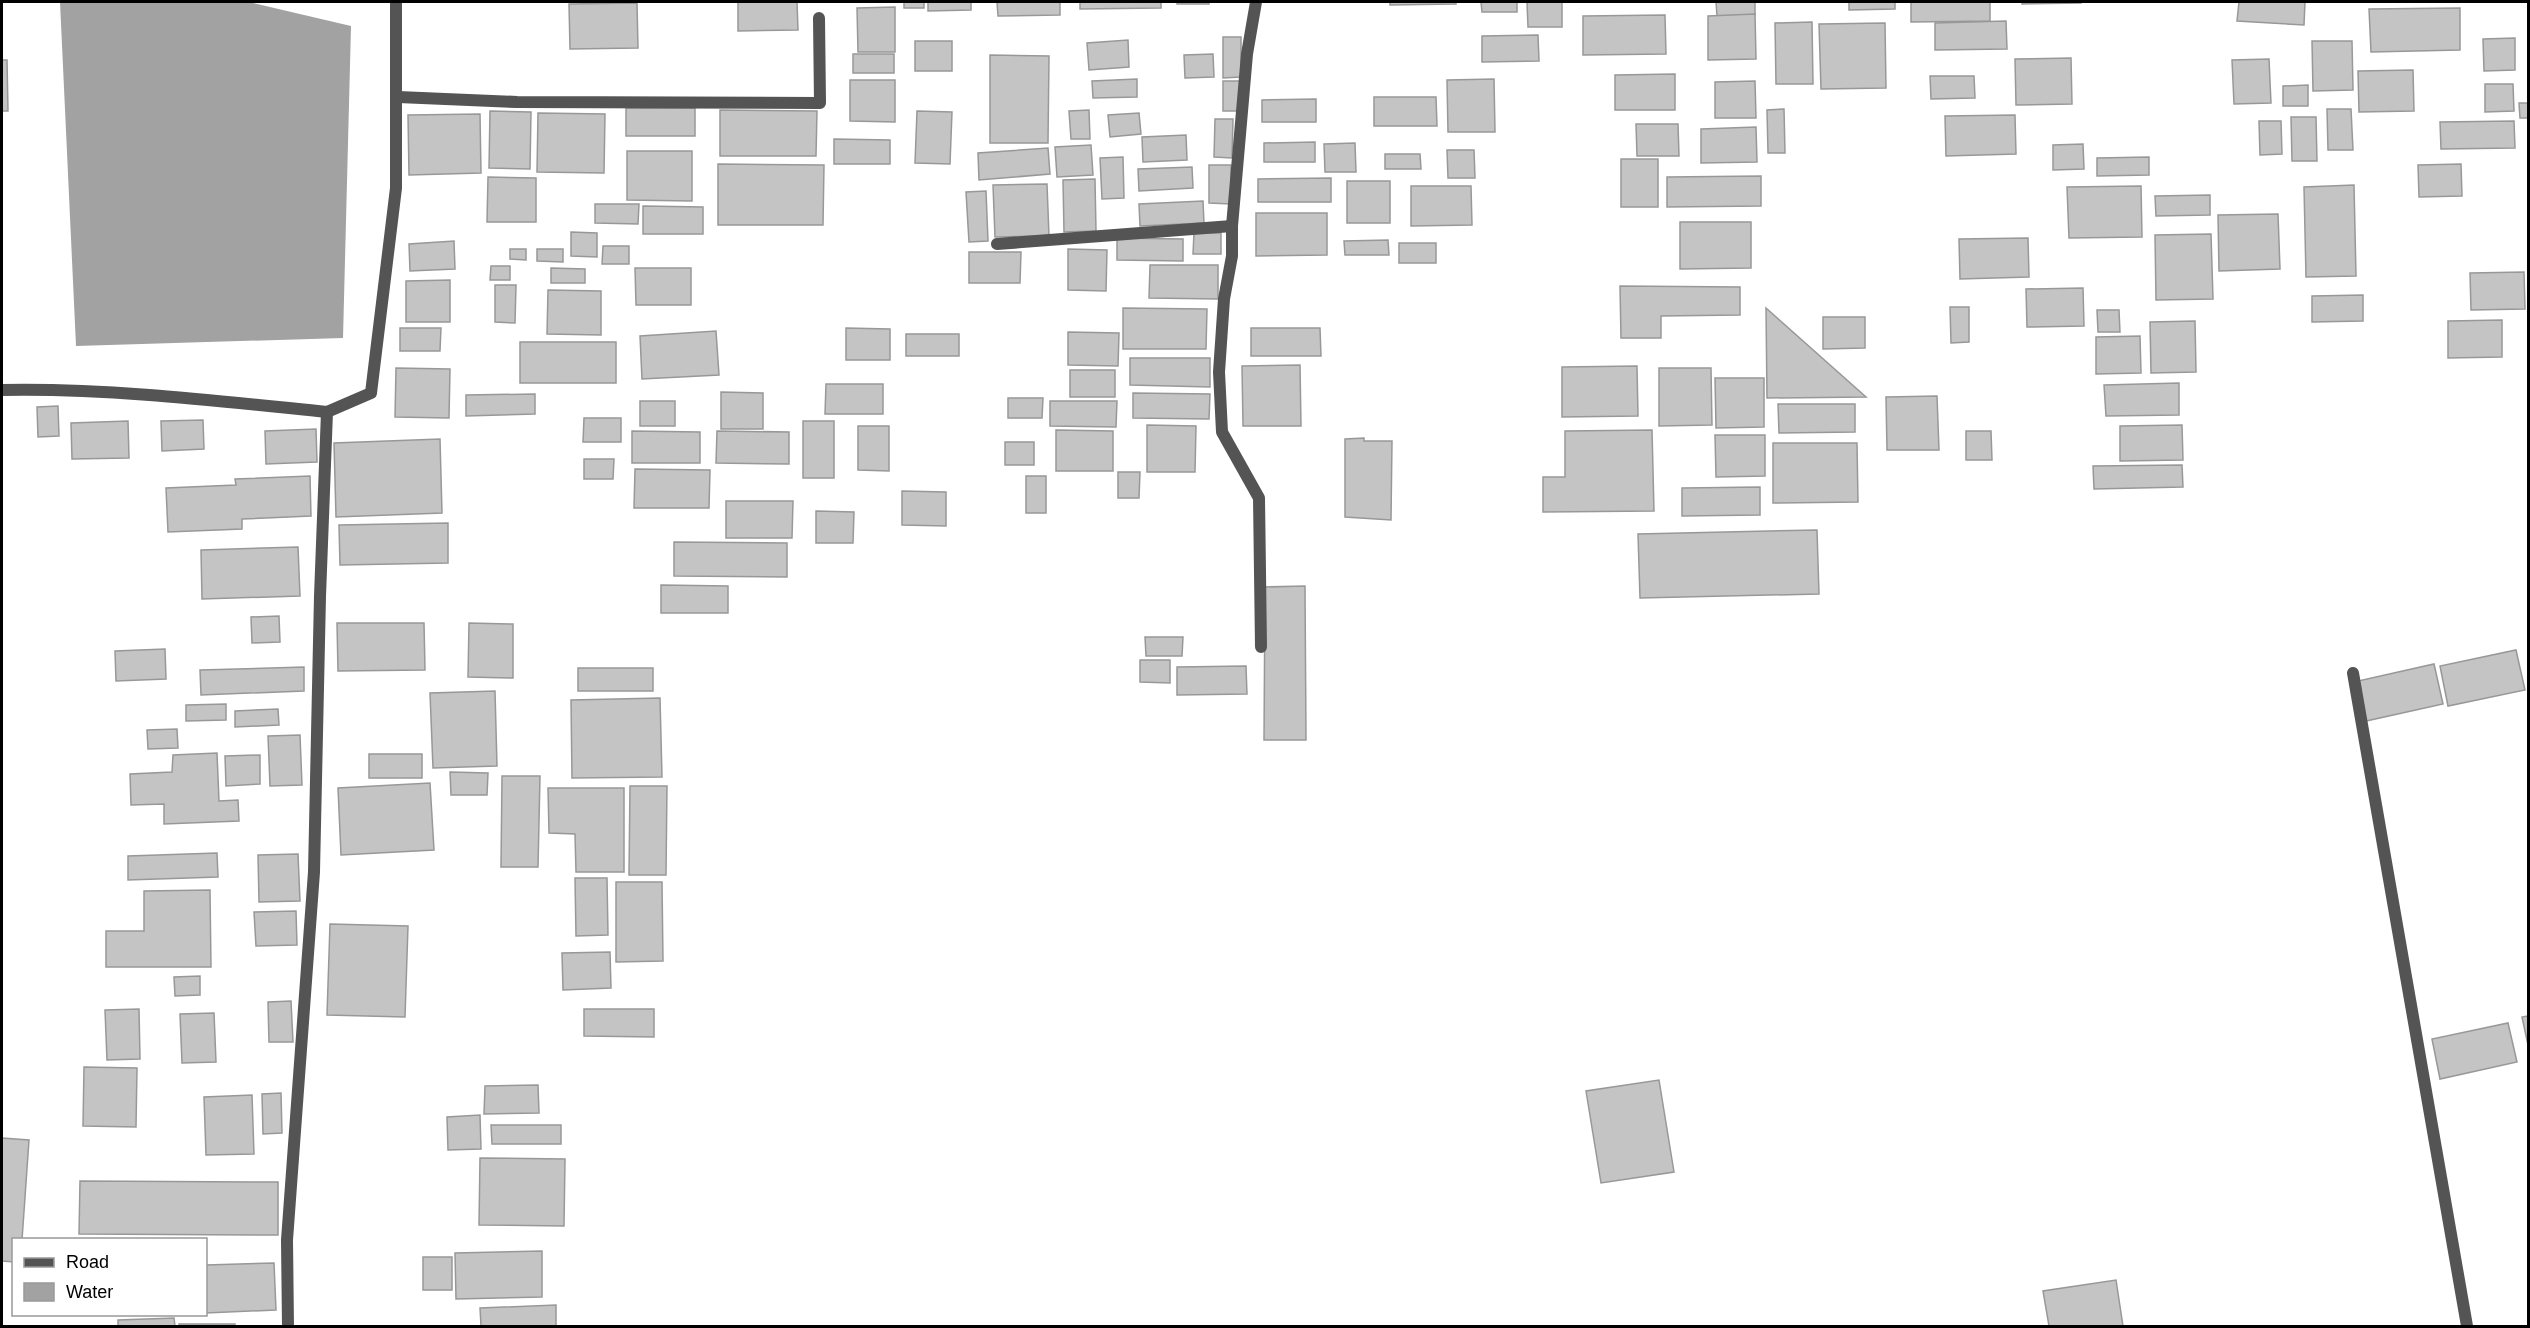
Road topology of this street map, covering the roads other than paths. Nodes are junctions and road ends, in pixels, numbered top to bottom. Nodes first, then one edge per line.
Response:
1 (396, 2) edge
2 (1256, 2) edge
3 (819, 18) dead end
4 (398, 97) junction
5 (1232, 226) junction
6 (997, 244) dead end
7 (2, 390) edge
8 (327, 412) junction
9 (1261, 647) dead end
10 (2353, 673) dead end
11 (288, 1326) edge
12 (2467, 1326) edge

1 - 4 street
2 - 5 street
3 - 4 street
4 - 8 street
5 - 6 street
5 - 9 street
7 - 8 street
8 - 11 street
10 - 12 street

